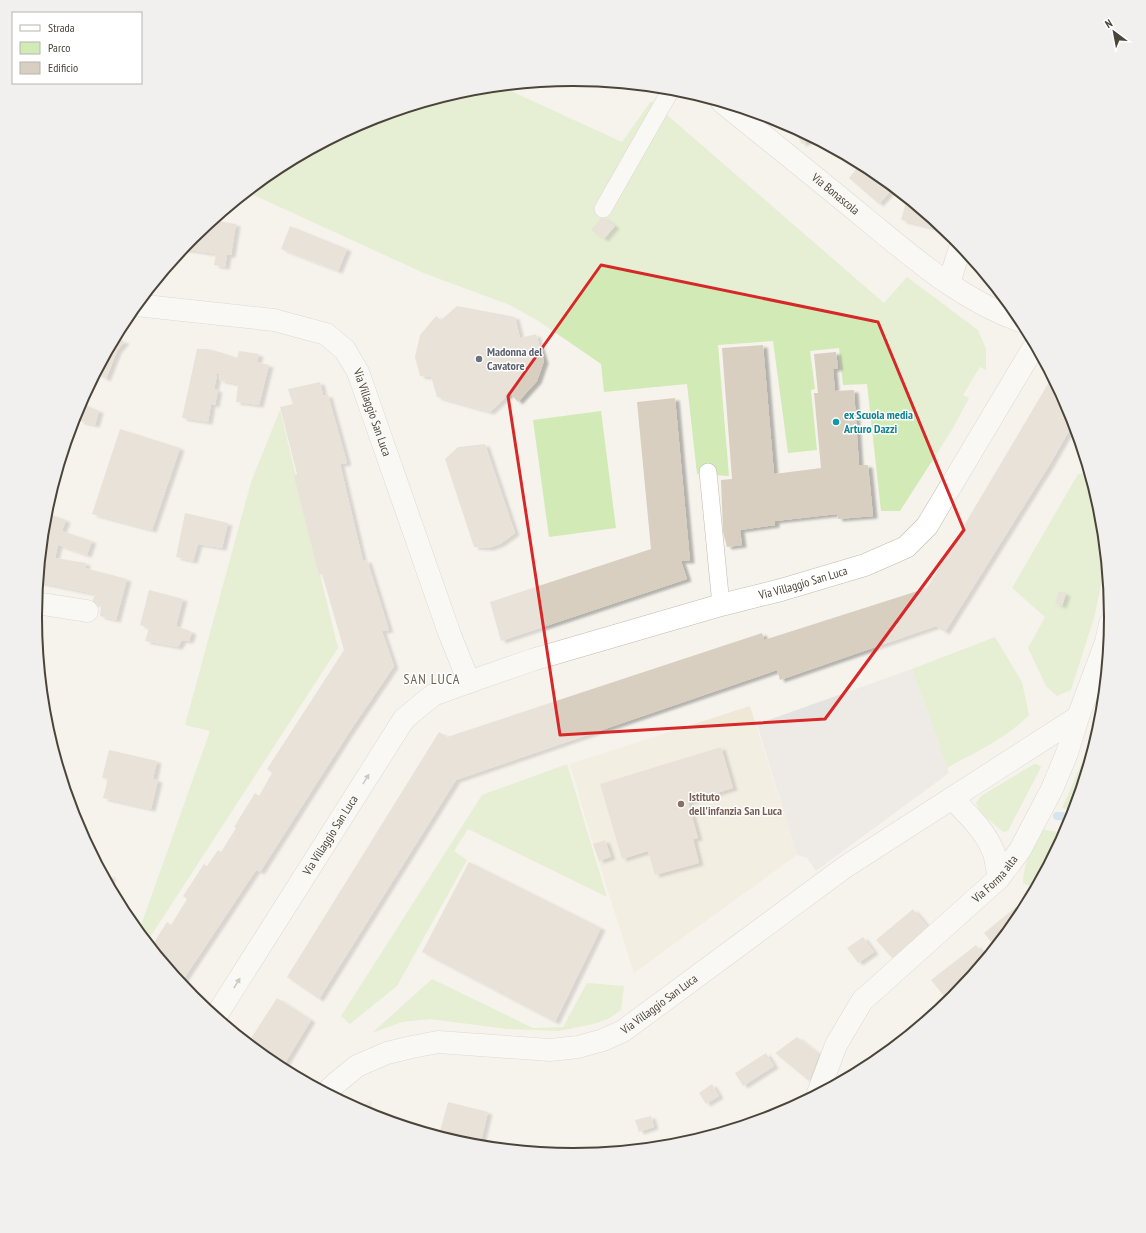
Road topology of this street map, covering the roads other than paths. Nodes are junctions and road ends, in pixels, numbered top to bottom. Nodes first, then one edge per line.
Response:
1 (668, 95) edge
2 (733, 111) edge
3 (603, 208) dead end
4 (959, 252) edge
5 (949, 284) junction
6 (142, 306) edge
7 (1013, 318) edge
8 (1032, 350) edge
9 (708, 472) dead end
10 (42, 604) edge
11 (721, 605) junction
12 (87, 611) dead end
13 (1103, 650) edge
14 (469, 682) junction
15 (1078, 717) junction
16 (952, 798) junction
17 (999, 878) junction
18 (219, 1012) edge
19 (821, 1086) edge
20 (330, 1089) edge

1 - 3 lane
2 - 5 street, Via Bonascola
4 - 5 street
5 - 7 street, Via Bonascola
6 - 14 street, Via Villaggio San Luca
8 - 11 street, Via Villaggio San Luca
9 - 11 lane
10 - 12 street
11 - 14 street, Via Villaggio San Luca
13 - 15 street, Via Forma alta
18 -> 14 street, Via Villaggio San Luca
15 - 16 street, Via Villaggio San Luca
15 - 17 street, Via Forma alta
16 - 17 street
16 - 20 street, Via Villaggio San Luca
17 - 19 street, Via Forma alta

